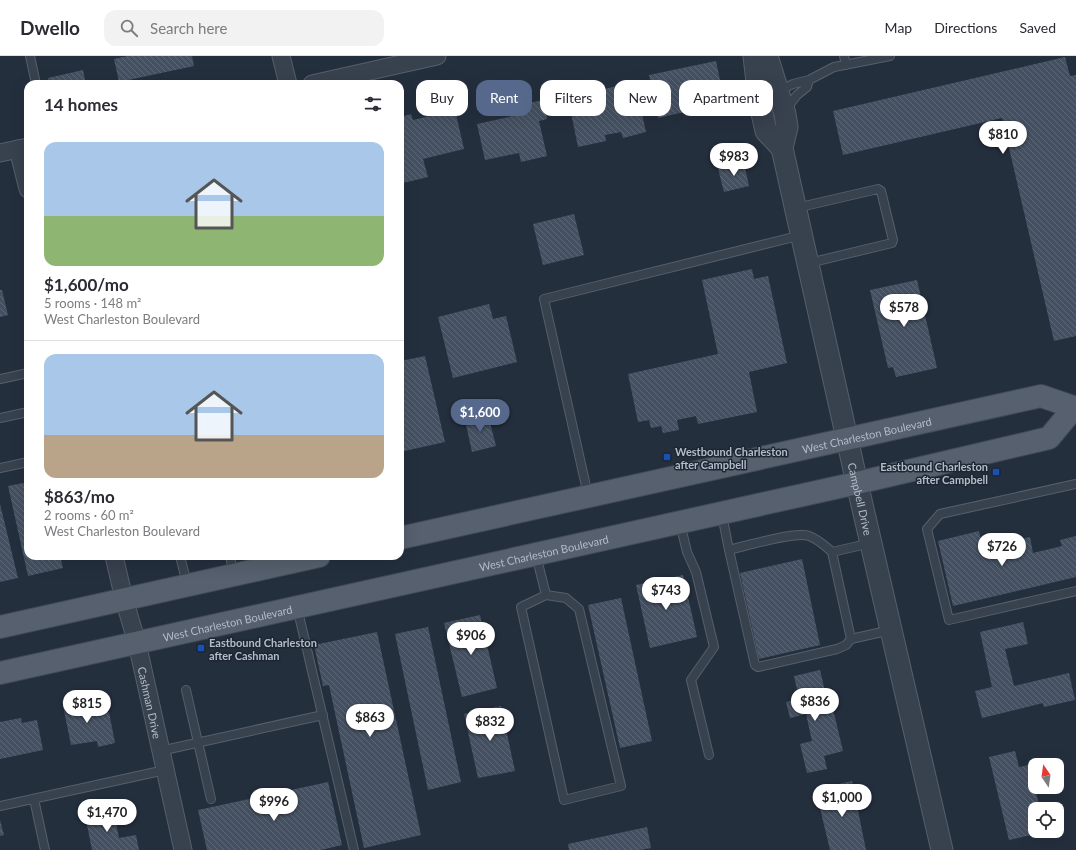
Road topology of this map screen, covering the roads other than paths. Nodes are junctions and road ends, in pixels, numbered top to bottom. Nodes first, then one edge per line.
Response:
1 (30, 56) edge
2 (281, 56) edge
3 (437, 56) edge
4 (754, 56) edge
5 (767, 56) edge
6 (844, 56) edge
7 (890, 56) edge
8 (846, 64) junction
9 (35, 80) edge
10 (287, 80) edge
11 (330, 80) edge
12 (757, 80) edge
13 (809, 80) junction
14 (778, 91) junction
15 (773, 93) edge
16 (785, 114) junction
17 (763, 116) edge
18 (23, 148) edge
19 (782, 148) junction
20 (0, 153) edge
21 (796, 208) junction
22 (802, 235) junction
23 (809, 263) junction
24 (24, 374) edge
25 (0, 379) edge
26 (1075, 408) edge
27 (24, 413) edge
28 (0, 418) edge
29 (847, 439) junction
30 (24, 463) edge
31 (0, 468) edge
32 (857, 483) junction
33 (1076, 484) edge
34 (588, 497) junction
35 (721, 513) junction
36 (680, 522) junction
37 (404, 537) edge
38 (871, 542) junction
39 (729, 550) junction
40 (832, 552) junction
41 (536, 554) junction
42 (115, 560) edge
43 (181, 560) edge
44 (280, 560) edge
45 (232, 565) edge
46 (187, 585) junction
47 (1076, 591) edge
48 (546, 595) junction
49 (124, 599) junction
50 (297, 607) junction
51 (0, 627) edge
52 (892, 630) junction
53 (851, 639) junction
54 (137, 643) junction
55 (0, 673) edge
56 (186, 690) dead end
57 (323, 715) junction
58 (198, 743) junction
59 (160, 751) junction
60 (709, 755) dead end
61 (165, 770) junction
62 (211, 799) dead end
63 (34, 800) junction
64 (0, 806) edge
65 (45, 850) edge
66 (183, 850) edge
67 (354, 850) edge
68 (942, 850) edge

1 - 9 lane
2 - 10 street
3 - 11 street
4 - 12 street
5 - 14 street, Campbell Drive
6 - 8 lane
7 - 8 lane
8 - 13 lane
13 - 14 lane
13 - 16 lane
14 - 15 street
14 - 16 street, Campbell Drive
16 - 19 street, Campbell Drive
17 - 19 street
18 - 20 street
19 - 21 street, Campbell Drive
21 - 22 street, Campbell Drive
21 - 23 lane
22 - 23 street, Campbell Drive
22 - 34 lane
23 - 29 street, Campbell Drive
24 - 25 lane
26 - 29 main road, West Charleston Boulevard
26 - 32 main road, West Charleston Boulevard
27 - 28 lane
29 - 32 street, Campbell Drive
29 - 34 main road, West Charleston Boulevard
30 - 31 lane
32 - 35 main road, West Charleston Boulevard
32 - 38 street, Campbell Drive
33 - 47 lane
34 - 37 main road, West Charleston Boulevard
35 - 36 main road, West Charleston Boulevard
35 - 39 lane
36 - 41 main road, West Charleston Boulevard
36 - 60 lane
38 - 40 lane
38 - 52 street, Campbell Drive
39 - 40 lane
39 - 53 lane
40 - 53 lane
41 - 48 lane
41 - 50 main road, West Charleston Boulevard
42 - 49 street, Cashman Drive
43 - 46 lane
44 - 45 main road
45 - 46 main road
46 - 49 main road
48 - 48 lane
49 - 51 main road
49 - 54 street, Cashman Drive
50 - 54 main road, West Charleston Boulevard
50 - 57 lane
52 - 53 lane
52 - 68 street, Campbell Drive
54 - 55 main road, West Charleston Boulevard
54 - 59 street, Cashman Drive
56 - 58 lane
57 - 58 lane
57 - 67 lane
58 - 59 lane
58 - 62 lane
59 - 61 street, Cashman Drive
61 - 63 lane
61 - 66 street, Cashman Drive
63 - 64 lane
63 - 65 lane

